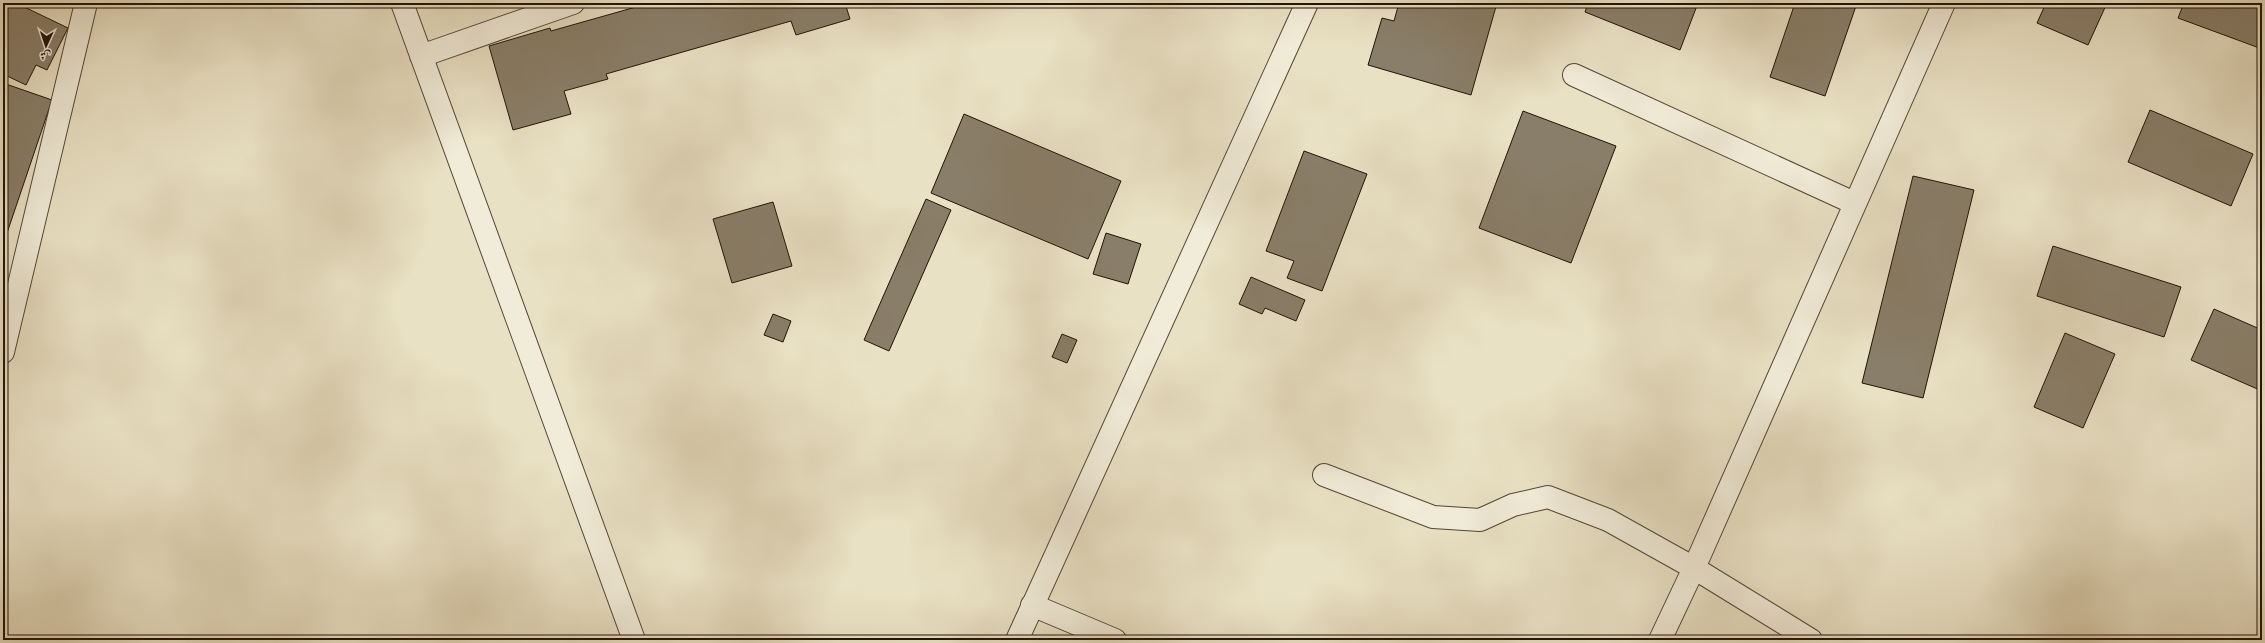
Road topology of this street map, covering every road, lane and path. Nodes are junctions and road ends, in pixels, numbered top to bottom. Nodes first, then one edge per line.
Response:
1 (86, 3) edge
2 (402, 3) edge
3 (573, 3) edge
4 (1307, 3) edge
5 (1944, 3) edge
6 (421, 56) junction
7 (1574, 74) dead end
8 (1854, 203) junction
9 (3, 352) edge
10 (1324, 475) dead end
11 (1694, 568) junction
12 (1032, 606) junction
13 (634, 640) edge
14 (1017, 640) edge
15 (1115, 640) edge
16 (1660, 640) edge
17 (1811, 640) edge

1 - 9 street
2 - 6 street
3 - 6 street
4 - 12 street
5 - 8 street
6 - 13 street
7 - 8 street
8 - 11 street
10 - 11 street
11 - 16 street
11 - 17 street
12 - 14 street
12 - 15 street

